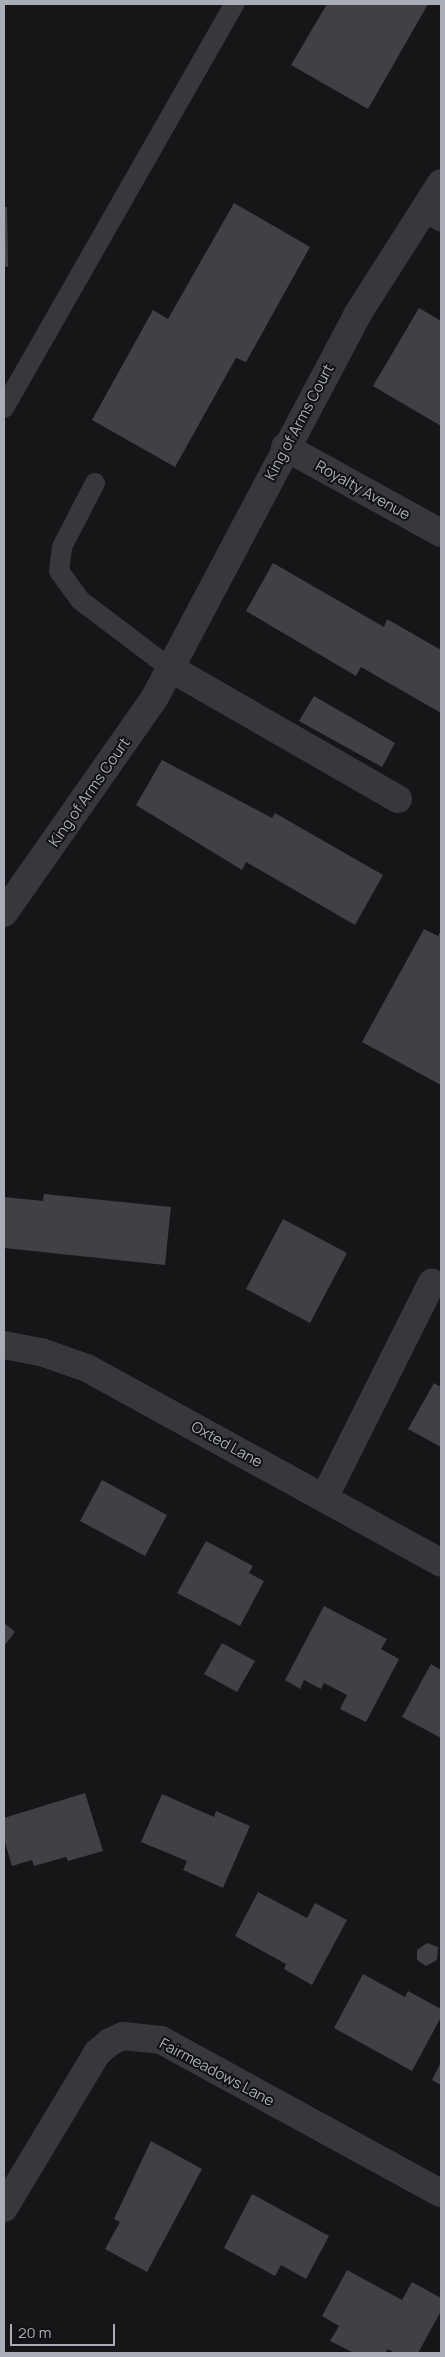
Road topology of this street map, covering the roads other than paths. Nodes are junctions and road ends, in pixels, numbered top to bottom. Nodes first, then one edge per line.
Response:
1 (234, 4) edge
2 (441, 183) edge
3 (432, 217) edge
4 (4, 408) edge
5 (284, 447) junction
6 (95, 483) dead end
7 (441, 533) edge
8 (170, 668) junction
9 (398, 799) dead end
10 (4, 913) edge
11 (438, 1278) edge
12 (4, 1345) edge
13 (324, 1498) junction
14 (441, 1563) edge
15 (441, 2194) edge
16 (4, 2208) edge

1 - 4 lane
2 - 3 street, King of Arms Court
3 - 5 street, King of Arms Court
5 - 7 street, Royalty Avenue
5 - 8 street, King of Arms Court
6 - 8 lane
8 - 9 street
8 - 10 street, King of Arms Court
11 - 13 street
12 - 13 street, Oxted Lane
13 - 14 street, Oxted Lane
15 - 16 street, Fairmeadows Lane

